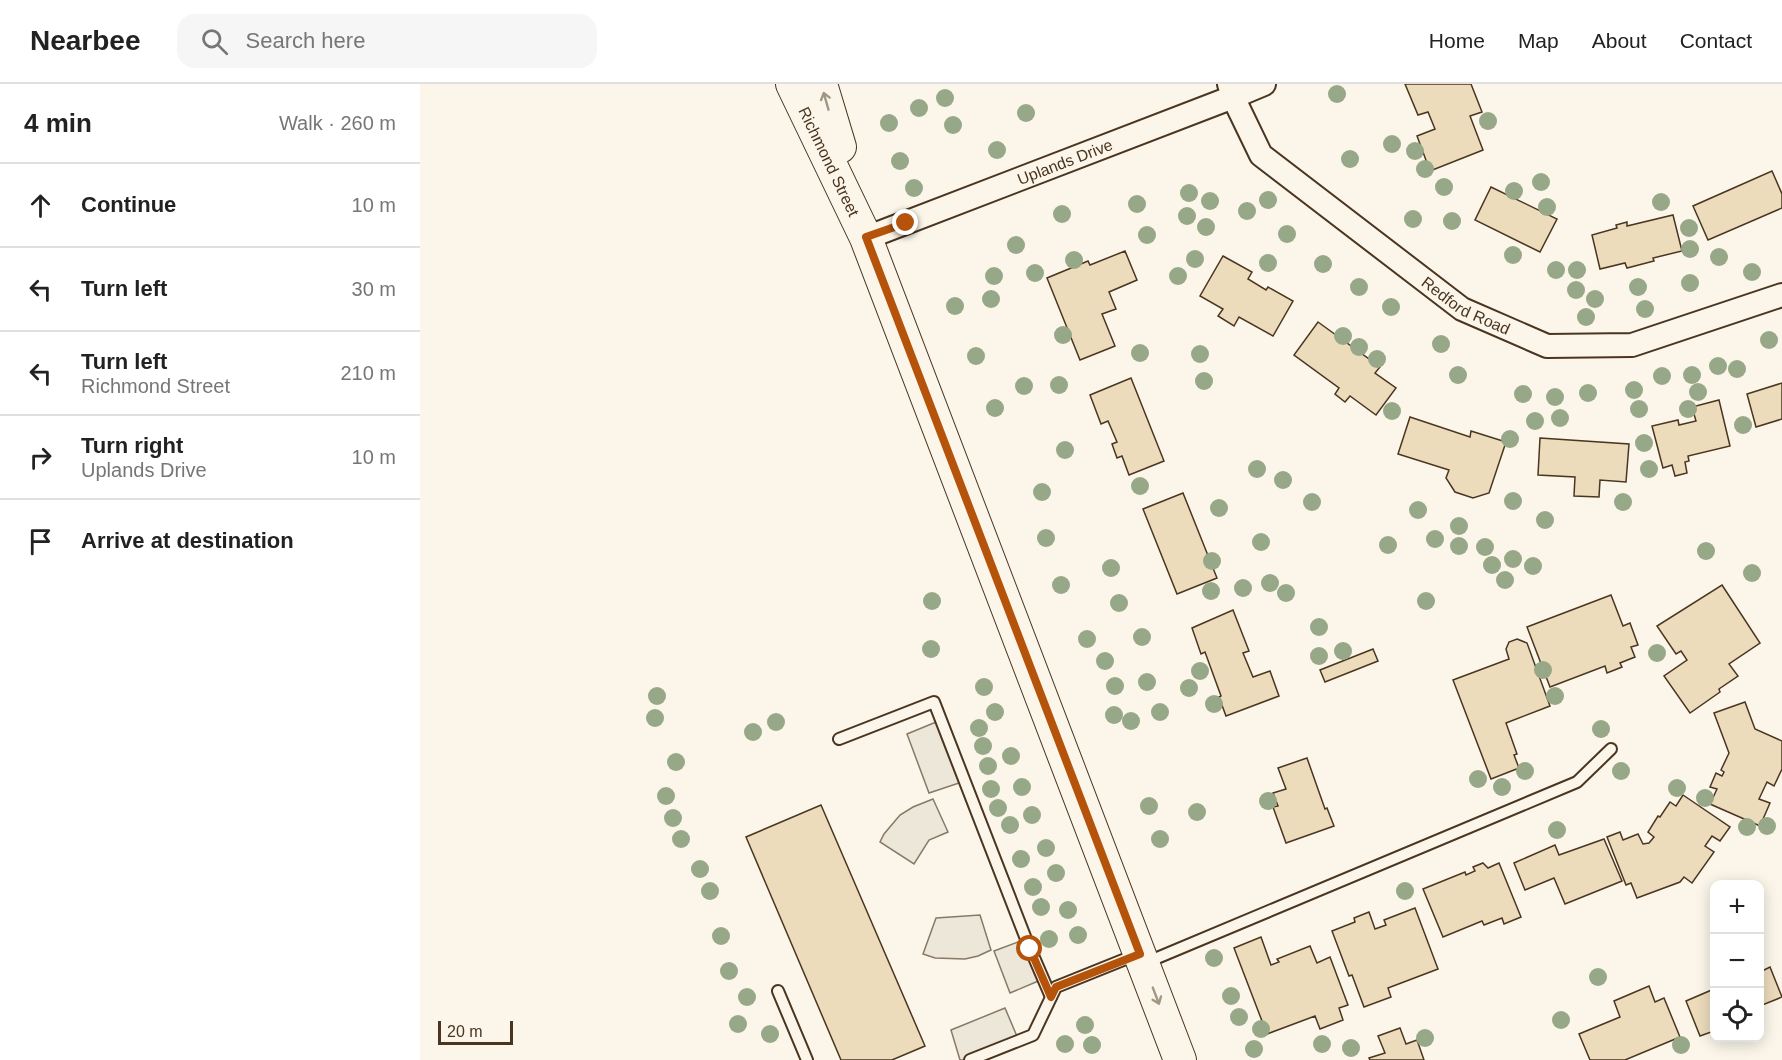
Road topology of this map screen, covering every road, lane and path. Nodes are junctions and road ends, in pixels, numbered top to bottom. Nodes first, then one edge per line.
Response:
1 (792, 84) edge
2 (821, 84) edge
3 (1264, 84) edge
4 (1231, 91) edge
5 (866, 237) junction
6 (1782, 295) edge
7 (839, 739) dead end
8 (1611, 749) dead end
9 (1142, 959) junction
10 (778, 991) dead end
11 (1051, 997) junction
12 (807, 1060) edge
13 (970, 1060) edge
14 (1180, 1060) edge

1 - 5 main road, Richmond Street
5 -> 2 main road, Richmond Street
3 - 4 street, Uplands Drive
4 - 5 street, Uplands Drive
4 - 6 street, Redford Road
5 - 9 main road, Richmond Street
7 - 11 lane
8 - 9 lane
9 - 11 lane
9 -> 14 main road, Richmond Street
10 - 12 lane
11 - 13 lane

